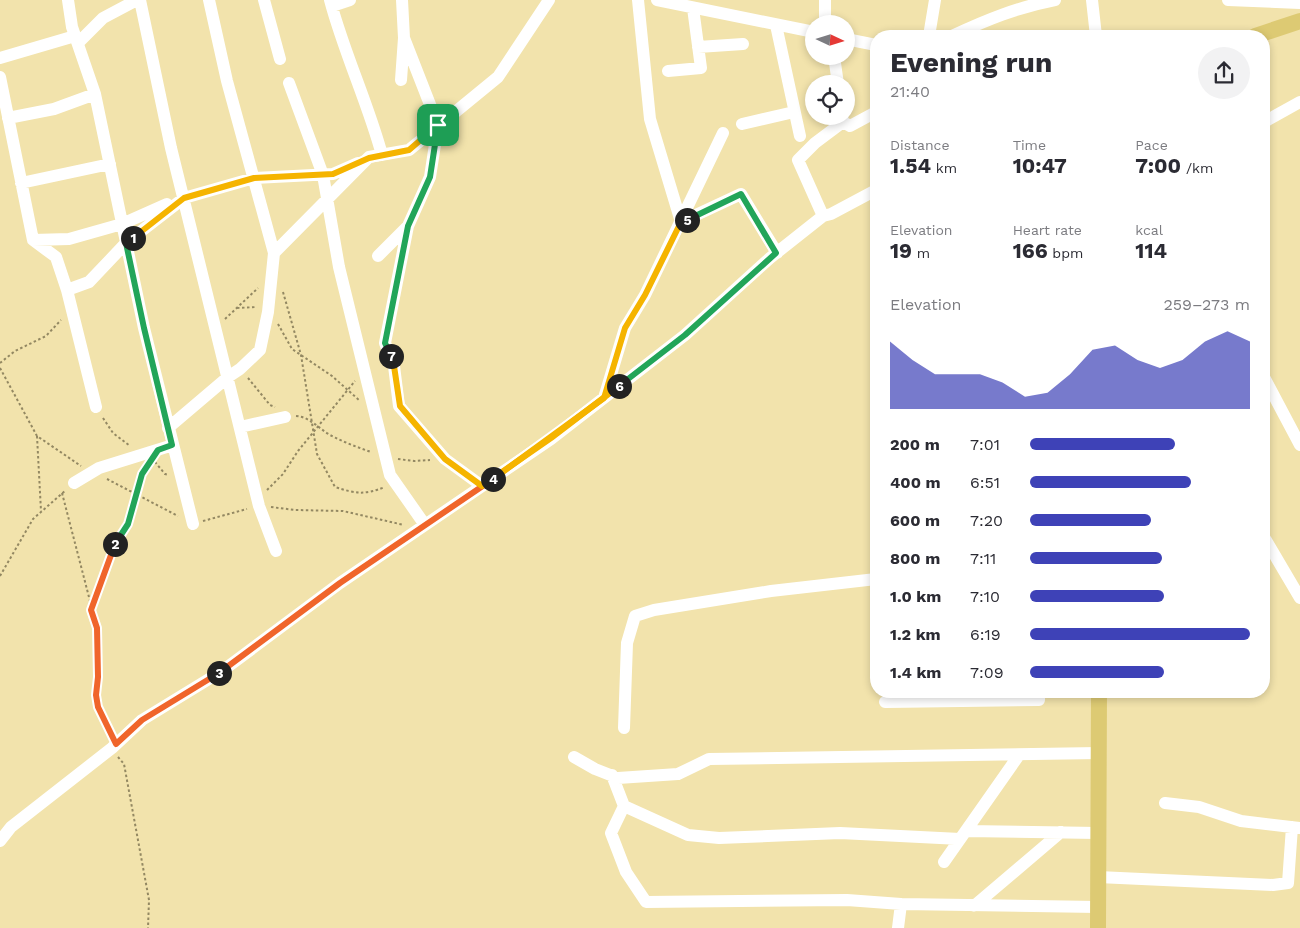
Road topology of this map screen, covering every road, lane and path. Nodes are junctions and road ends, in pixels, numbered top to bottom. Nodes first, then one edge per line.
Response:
1 (68, 0) edge
2 (138, 0) edge
3 (209, 0) edge
4 (264, 0) edge
5 (350, 0) edge
6 (402, 0) edge
7 (549, 0) edge
8 (638, 0) edge
9 (658, 0) edge
10 (825, 0) edge
11 (935, 0) edge
12 (1055, 0) edge
13 (1092, 0) edge
14 (1228, 0) edge
15 (331, 3) edge
16 (1300, 3) edge
17 (693, 8) junction
18 (824, 15) edge
19 (1300, 21) edge
20 (776, 25) junction
21 (805, 30) edge
22 (930, 30) edge
23 (965, 30) edge
24 (1095, 30) edge
25 (1270, 31) edge
26 (404, 38) junction
27 (76, 40) junction
28 (855, 41) edge
29 (743, 44) dead end
30 (870, 44) edge
31 (698, 47) junction
32 (0, 58) edge
33 (280, 60) dead end
34 (668, 71) dead end
35 (0, 77) edge
36 (401, 80) dead end
37 (289, 83) dead end
38 (95, 94) junction
39 (1300, 102) edge
40 (794, 112) junction
41 (870, 115) edge
42 (8, 118) junction
43 (1270, 119) edge
44 (855, 123) edge
45 (742, 124) dead end
46 (438, 125) junction
47 (835, 125) edge
48 (723, 133) dead end
49 (800, 136) dead end
50 (376, 156) junction
51 (110, 164) junction
52 (323, 175) junction
53 (254, 178) junction
54 (21, 183) junction
55 (870, 193) edge
56 (184, 198) junction
57 (327, 199) junction
58 (823, 216) junction
59 (681, 222) junction
60 (122, 224) junction
61 (408, 226) junction
62 (32, 240) junction
63 (126, 243) junction
64 (274, 253) junction
65 (776, 253) junction
66 (378, 256) dead end
67 (272, 275) junction
68 (67, 290) junction
69 (236, 308) junction
70 (72, 309) junction
71 (268, 312) junction
72 (216, 328) junction
73 (301, 355) junction
74 (0, 363) edge
75 (240, 369) junction
76 (365, 369) junction
77 (228, 377) junction
78 (1270, 388) edge
79 (348, 391) junction
80 (604, 398) junction
81 (96, 408) dead end
82 (375, 412) junction
83 (286, 414) junction
84 (311, 420) junction
85 (240, 427) junction
86 (319, 427) junction
87 (168, 428) junction
88 (313, 433) junction
89 (38, 436) dead end
90 (1300, 444) edge
91 (172, 445) junction
92 (158, 450) junction
93 (386, 457) junction
94 (445, 459) junction
95 (74, 483) joint
96 (396, 484) junction
97 (482, 486) junction
98 (62, 493) junction
99 (258, 502) junction
100 (41, 511) junction
101 (193, 524) dead end
102 (425, 525) junction
103 (413, 534) junction
104 (1270, 547) edge
105 (276, 551) dead end
106 (0, 576) edge
107 (870, 580) edge
108 (1300, 598) edge
109 (91, 610) junction
110 (922, 698) edge
111 (990, 698) edge
112 (1039, 698) edge
113 (1099, 698) edge
114 (885, 702) dead end
115 (624, 728) dead end
116 (114, 746) junction
117 (1099, 753) junction
118 (1019, 754) junction
119 (574, 757) dead end
120 (612, 776) junction
121 (1165, 803) dead end
122 (624, 806) junction
123 (1296, 827) edge
124 (1061, 832) junction
125 (1098, 833) junction
126 (963, 835) junction
127 (0, 842) edge
128 (944, 862) dead end
129 (1098, 877) junction
130 (901, 904) junction
131 (974, 906) junction
132 (1098, 907) junction
133 (148, 928) edge
134 (898, 928) edge
135 (1098, 928) edge

1 - 27 street
2 - 27 street
2 - 56 street
3 - 53 street
4 - 33 street
5 - 15 street
6 - 26 street
7 - 46 street
8 - 59 street
9 - 17 street
10 - 18 street
11 - 22 street
12 - 23 street
13 - 24 street
14 - 16 street
15 - 50 street
17 - 20 street
17 - 31 street
19 - 25 main road
20 - 21 street
20 - 40 street
26 - 36 street
26 - 46 street
27 - 32 street
27 - 38 street
28 - 30 street
29 - 31 street
31 - 34 street
35 - 42 street
37 - 52 street
38 - 42 street
38 - 51 street
39 - 43 street
40 - 45 street
40 - 49 street
41 - 44 street
42 - 54 street
46 - 50 street
46 - 61 street
47 - 58 street
48 - 59 street
50 - 52 street
50 - 57 street
51 - 54 street
51 - 60 street
52 - 53 street
52 - 57 street
53 - 56 street
53 - 64 street
54 - 62 street
55 - 58 street
56 - 60 street
56 - 63 street
56 - 72 street
57 - 64 street
57 - 76 street
58 - 65 street
59 - 65 street
59 - 80 street
60 - 62 street
60 - 63 street
61 - 66 street
61 - 94 street
62 - 68 street
63 - 68 street
63 - 87 street
64 - 67 street
65 - 80 street
67 - 69 path
67 - 71 street
67 - 73 path
68 - 70 street
69 - 71 path
69 - 72 path
70 - 74 path
70 - 81 street
71 - 73 path
71 - 75 street
72 - 77 street
73 - 79 path
73 - 84 path
75 - 77 street
75 - 83 path
76 - 79 path
76 - 82 street
77 - 85 street
77 - 87 street
78 - 90 street
79 - 82 path
79 - 86 path
80 - 97 street
82 - 93 street
83 - 84 path
83 - 85 street
84 - 86 path
84 - 88 path
85 - 99 street
86 - 88 path
86 - 93 path
87 - 91 street
88 - 96 path
88 - 99 path
89 - 100 path
91 - 92 street
91 - 101 street
92 - 95 street
92 - 109 path
93 - 94 path
93 - 96 street
94 - 97 street
95 - 98 path
96 - 102 street
97 - 102 street
98 - 100 path
98 - 109 path
99 - 103 path
99 - 105 street
100 - 106 path
102 - 103 street
103 - 116 street
104 - 108 street
107 - 115 street
109 - 116 path
110 - 114 street
111 - 112 street
113 - 117 main road
116 - 127 street
116 - 133 path
117 - 118 street
117 - 125 main road
118 - 120 street
118 - 126 street
119 - 120 street
120 - 122 street
121 - 123 street
122 - 126 street
122 - 130 street
123 - 129 street
124 - 125 street
124 - 126 street
124 - 131 street
125 - 129 main road
126 - 128 street
129 - 132 main road
130 - 131 street
130 - 134 street
131 - 132 street
132 - 135 main road

